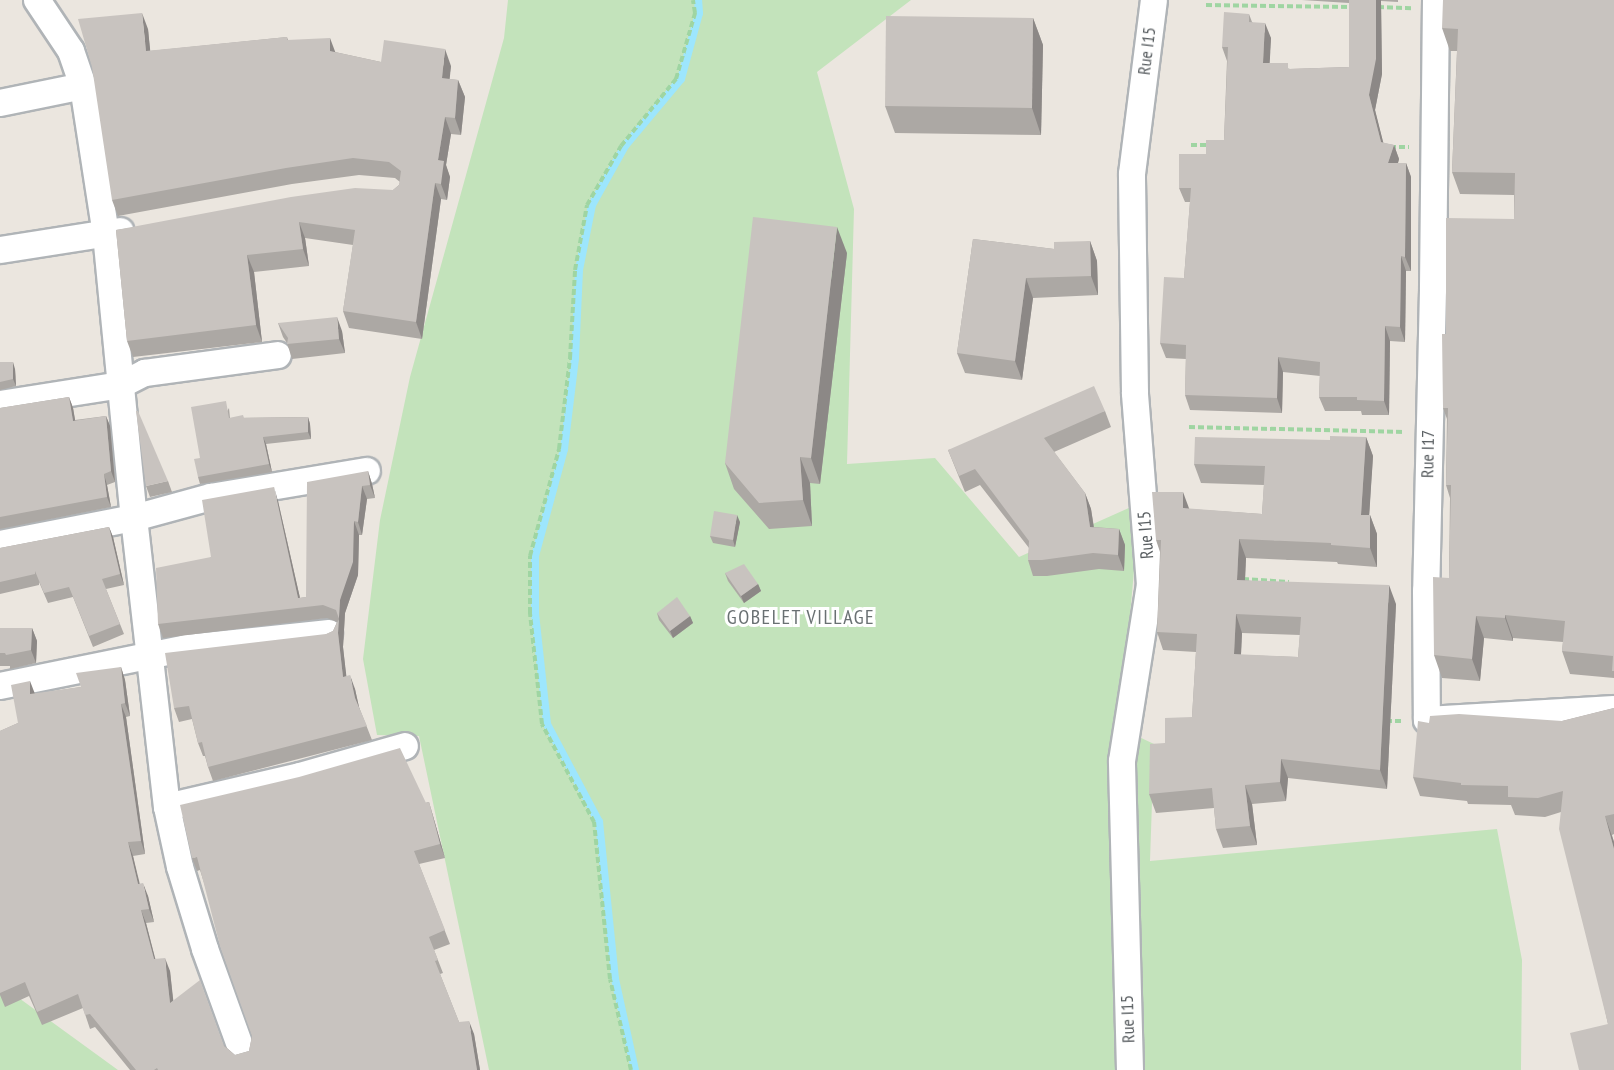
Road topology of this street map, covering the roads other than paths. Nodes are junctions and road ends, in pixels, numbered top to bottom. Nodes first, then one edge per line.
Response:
1 (37, 0) edge
2 (1154, 0) edge
3 (1436, 0) edge
4 (83, 86) junction
5 (0, 103) edge
6 (139, 228) edge
7 (106, 234) junction
8 (0, 250) edge
9 (278, 355) dead end
10 (121, 385) junction
11 (0, 404) edge
12 (367, 471) edge
13 (134, 518) junction
14 (0, 544) edge
15 (329, 633) edge
16 (150, 655) junction
17 (0, 686) edge
18 (1614, 708) edge
19 (405, 746) dead end
20 (167, 807) junction
21 (243, 1054) edge
22 (1130, 1070) edge

1 - 4 street
2 - 22 street, Rue I15
3 - 18 street, Rue I17
4 - 5 street
4 - 7 street
6 - 7 street
7 - 8 street
7 - 10 street
9 - 10 street
10 - 11 street
10 - 13 street
12 - 13 street
13 - 14 street
13 - 16 street
15 - 16 street
16 - 17 street
16 - 20 street
19 - 20 street
20 - 21 street

